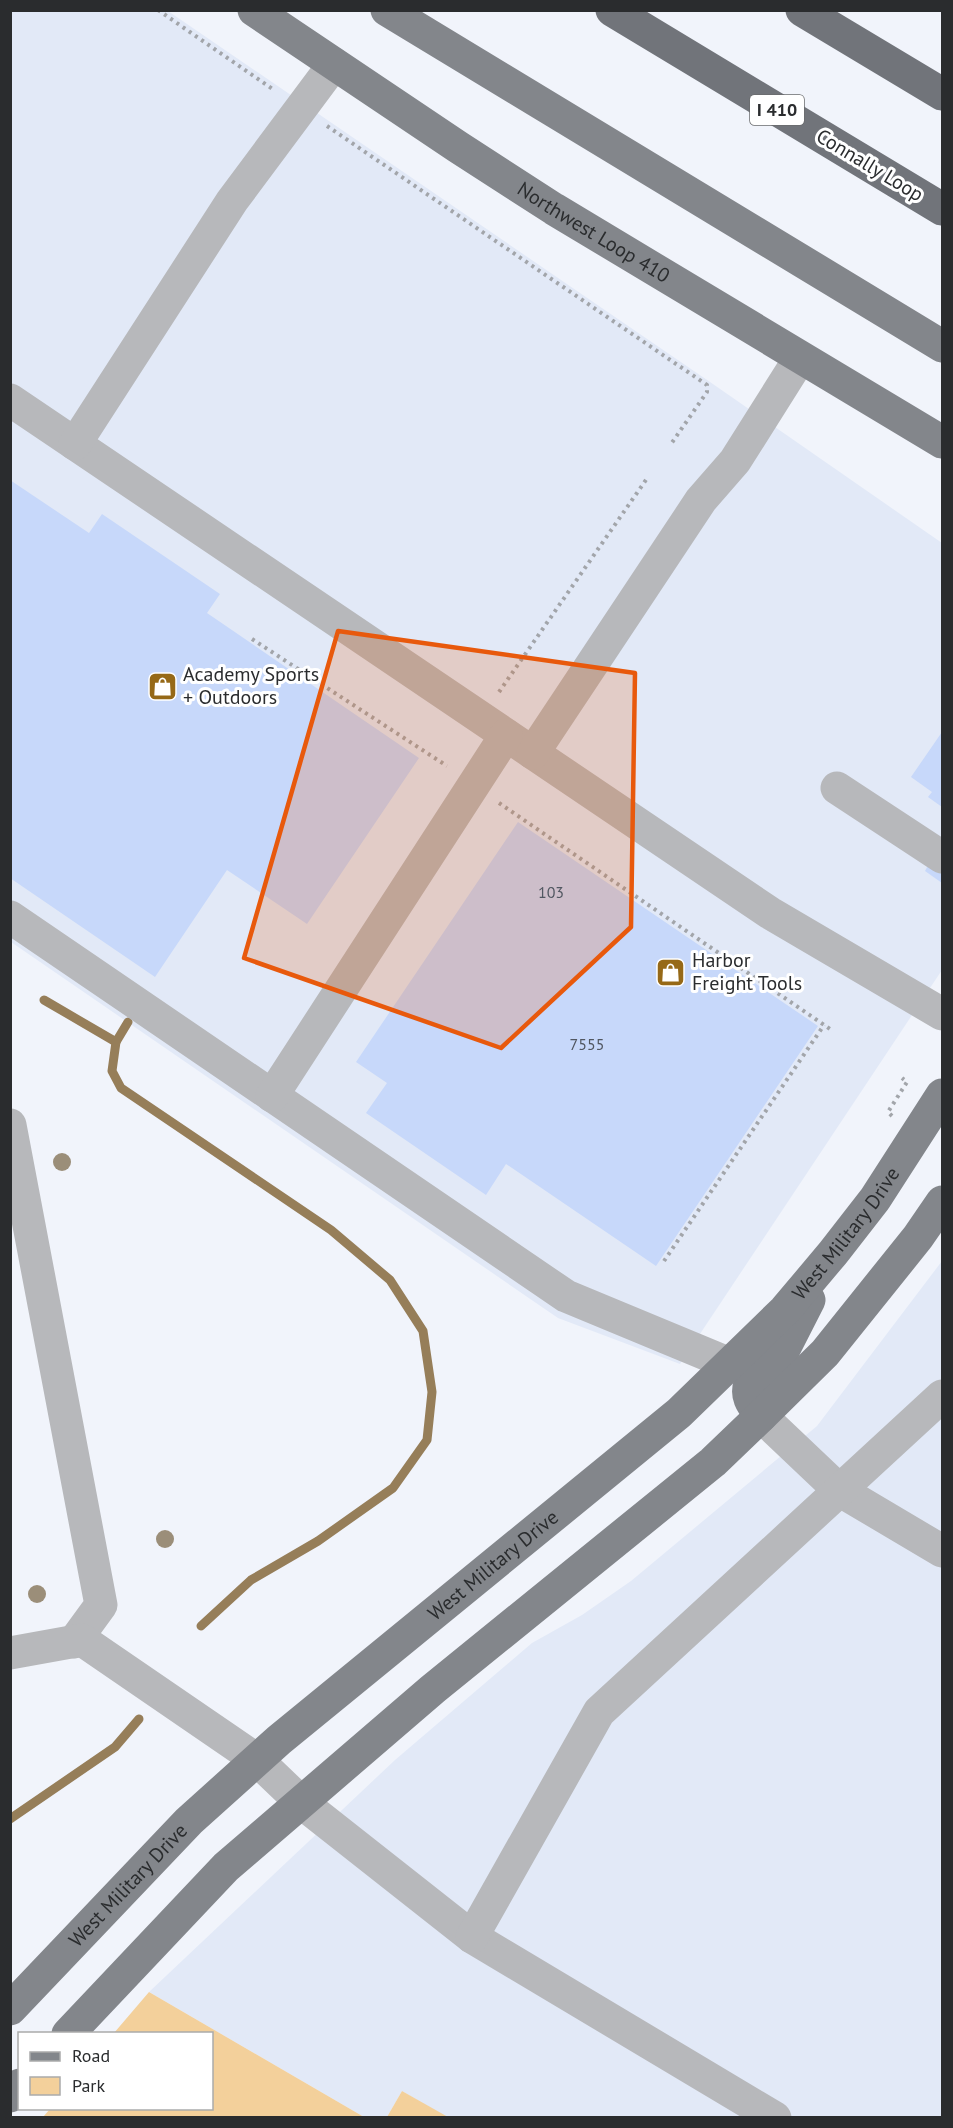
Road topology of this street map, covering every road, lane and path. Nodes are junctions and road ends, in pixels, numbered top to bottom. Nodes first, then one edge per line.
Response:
1 (158, 10) edge
2 (254, 10) edge
3 (387, 10) edge
4 (612, 10) edge
5 (802, 10) edge
6 (334, 64) junction
7 (942, 94) edge
8 (302, 109) junction
9 (942, 208) edge
10 (942, 346) edge
11 (800, 358) junction
12 (10, 400) edge
13 (942, 442) edge
14 (75, 444) junction
15 (671, 444) dead end
16 (648, 477) dead end
17 (252, 639) dead end
18 (495, 698) dead end
19 (506, 735) junction
20 (533, 753) junction
21 (454, 771) dead end
22 (837, 788) dead end
23 (496, 800) dead end
24 (942, 857) edge
25 (10, 917) edge
26 (942, 1014) edge
27 (824, 1025) junction
28 (833, 1031) dead end
29 (942, 1095) edge
30 (272, 1096) junction
31 (10, 1125) edge
32 (942, 1202) edge
33 (833, 1253) junction
34 (664, 1261) dead end
35 (730, 1364) junction
36 (942, 1395) edge
37 (761, 1416) junction
38 (839, 1490) junction
39 (942, 1551) edge
40 (78, 1641) junction
41 (10, 1653) edge
42 (257, 1760) junction
43 (302, 1803) junction
44 (472, 1937) junction
45 (10, 2009) edge
46 (70, 2032) edge
47 (775, 2118) edge

1 - 8 path
2 - 6 main road, Northwest Loop 410
3 - 10 main road
4 - 9 highway, Connally Loop / I 410
5 - 7 highway
6 - 8 lane
6 - 11 main road, Northwest Loop 410
8 - 14 lane
8 - 15 path
11 - 13 main road, Northwest Loop 410
11 - 20 lane
12 - 14 lane
14 - 19 lane
16 - 18 path
17 - 21 path
19 - 20 lane
19 - 30 lane
20 - 26 lane
22 - 24 lane
23 - 27 path
25 - 30 lane
27 - 28 path
27 - 34 path
29 - 33 main road, West Military Drive
30 - 35 lane
31 - 40 lane
32 - 37 main road
33 - 35 main road, West Military Drive
33 - 37 main road
35 - 42 main road, West Military Drive
36 - 38 lane
37 - 38 lane
37 - 43 main road
38 - 39 lane
38 - 44 lane
40 - 41 lane
40 - 42 lane
42 - 43 lane
42 - 45 main road, West Military Drive
43 - 44 lane
43 - 46 main road
44 - 47 lane

